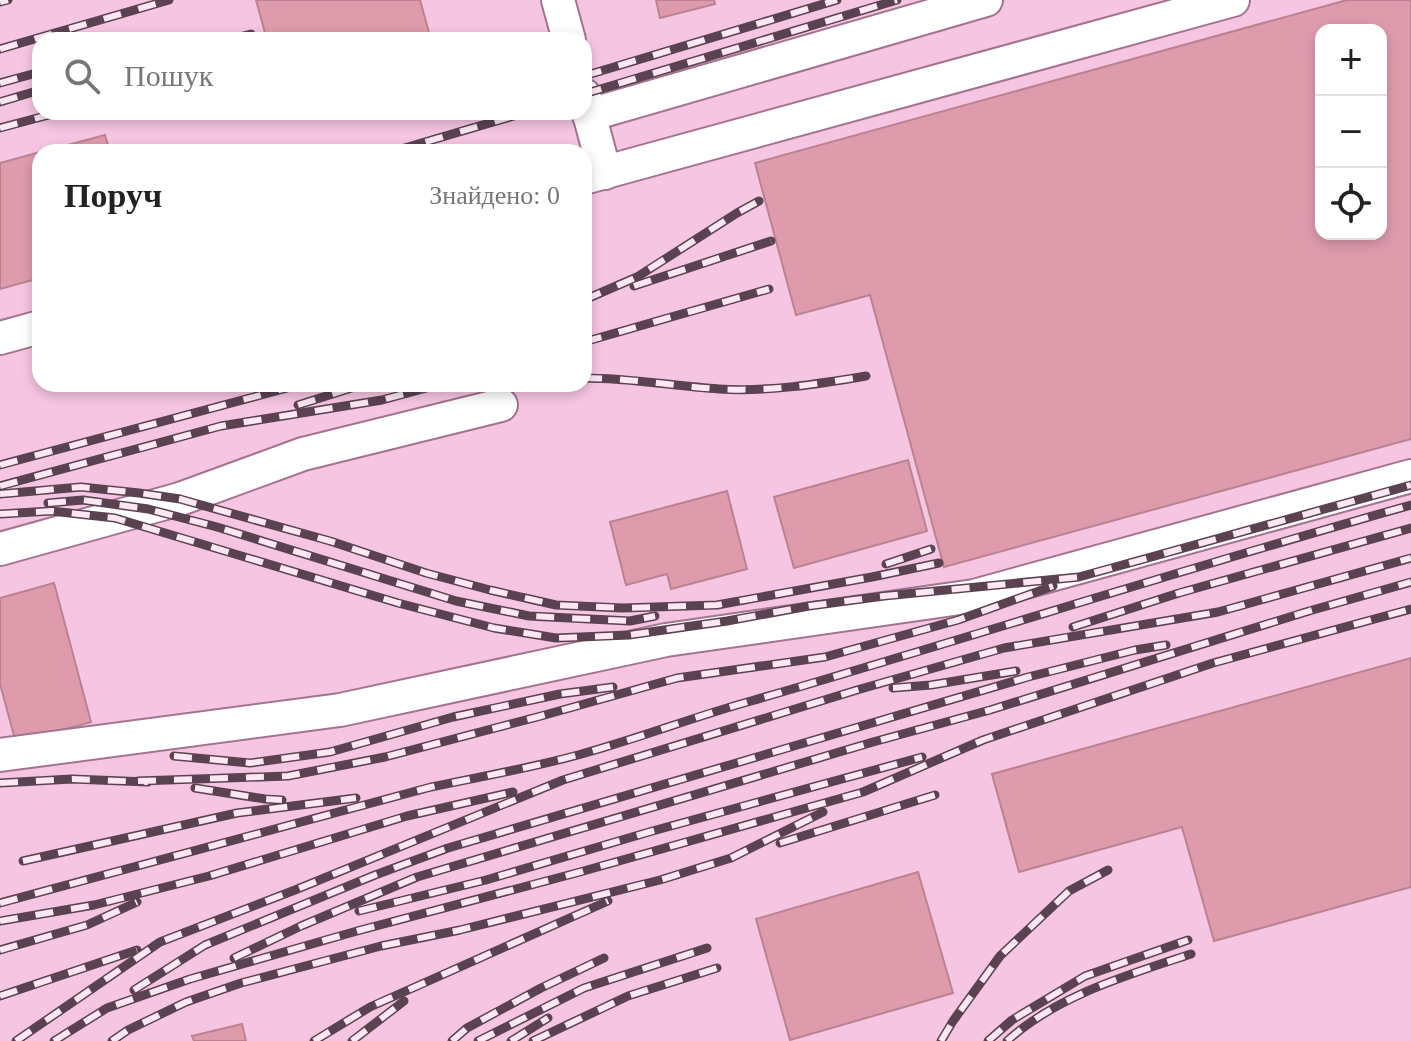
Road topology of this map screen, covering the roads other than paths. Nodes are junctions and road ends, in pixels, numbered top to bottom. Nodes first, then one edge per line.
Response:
1 (558, 0) edge
2 (986, 0) edge
3 (1233, 0) edge
4 (567, 32) edge
5 (592, 103) edge
6 (589, 120) edge
7 (591, 144) edge
8 (592, 149) edge
9 (595, 176) edge
10 (32, 329) edge
11 (0, 338) edge
12 (501, 405) dead end
13 (1411, 476) edge
14 (0, 549) edge
15 (0, 755) edge

1 - 4 lane
2 - 5 lane
3 - 9 lane
6 - 7 lane
8 - 9 lane
10 - 11 lane
12 - 14 lane
13 - 15 lane

